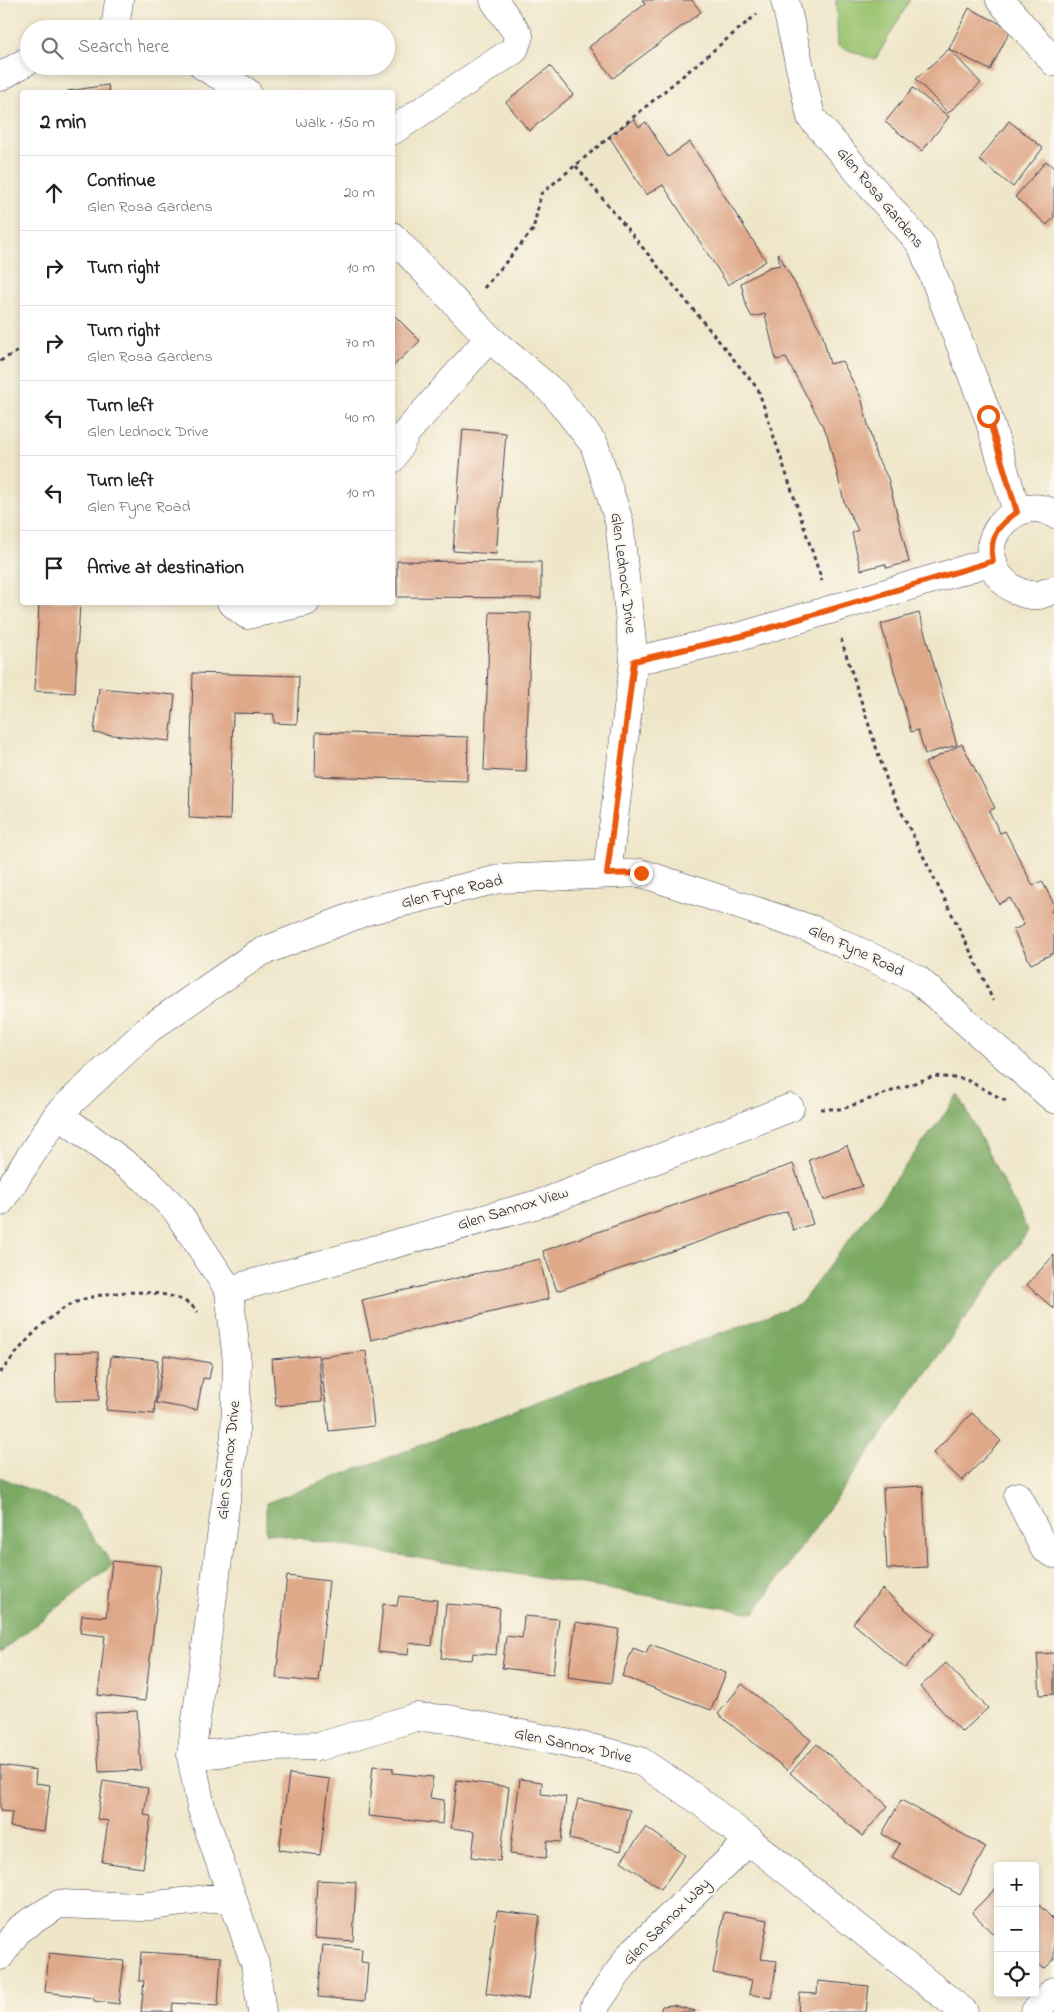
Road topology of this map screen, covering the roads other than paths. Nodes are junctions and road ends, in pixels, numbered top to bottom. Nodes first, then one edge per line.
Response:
1 (119, 0) edge
2 (494, 0) edge
3 (785, 0) edge
4 (1000, 0) edge
5 (116, 20) edge
6 (1054, 62) edge
7 (20, 65) edge
8 (218, 75) edge
9 (0, 77) edge
10 (244, 90) edge
11 (395, 129) edge
12 (395, 239) edge
13 (489, 338) junction
14 (395, 453) edge
15 (1017, 512) junction
16 (1054, 514) edge
17 (993, 561) junction
18 (1052, 597) edge
19 (235, 605) edge
20 (292, 605) edge
21 (634, 661) junction
22 (607, 874) junction
23 (1021, 1071) junction
24 (1054, 1099) edge
25 (790, 1108) road end
26 (58, 1114) junction
27 (1054, 1121) edge
28 (0, 1202) edge
29 (229, 1290) junction
30 (1018, 1496) dead end
31 (1054, 1554) edge
32 (191, 1756) junction
33 (750, 1840) junction
34 (231, 1896) junction
35 (0, 1956) edge
36 (1054, 1990) edge
37 (961, 2011) edge
38 (262, 2012) edge
39 (595, 2012) edge
40 (1035, 2012) edge

1 - 5 street
2 - 11 street
3 - 15 street, Glen Rosa Gardens
4 - 6 street
7 - 9 street
8 - 10 street
12 - 13 street, Glen Lednock Drive
13 - 14 street
13 - 21 street, Glen Lednock Drive
15 - 16 street
15 - 17 street
17 - 18 street
17 - 21 street
19 - 20 street
21 - 22 street, Glen Lednock Drive
22 - 23 street, Glen Fyne Road
22 - 26 street, Glen Fyne Road
23 - 24 street, Glen Fyne Road
23 - 27 street, Glen Fyne Road
25 - 29 street, Glen Sannox View
26 - 28 street, Glen Fyne Road
26 - 29 street, Glen Sannox Drive
29 - 32 street, Glen Sannox Drive
30 - 31 street
32 - 33 street, Glen Sannox Drive
32 - 34 street, Glen Sannox Drive
33 - 37 street, Glen Sannox Drive
33 - 39 street, Glen Sannox Way
34 - 35 street
34 - 38 street, Glen Sannox Drive
36 - 40 street

